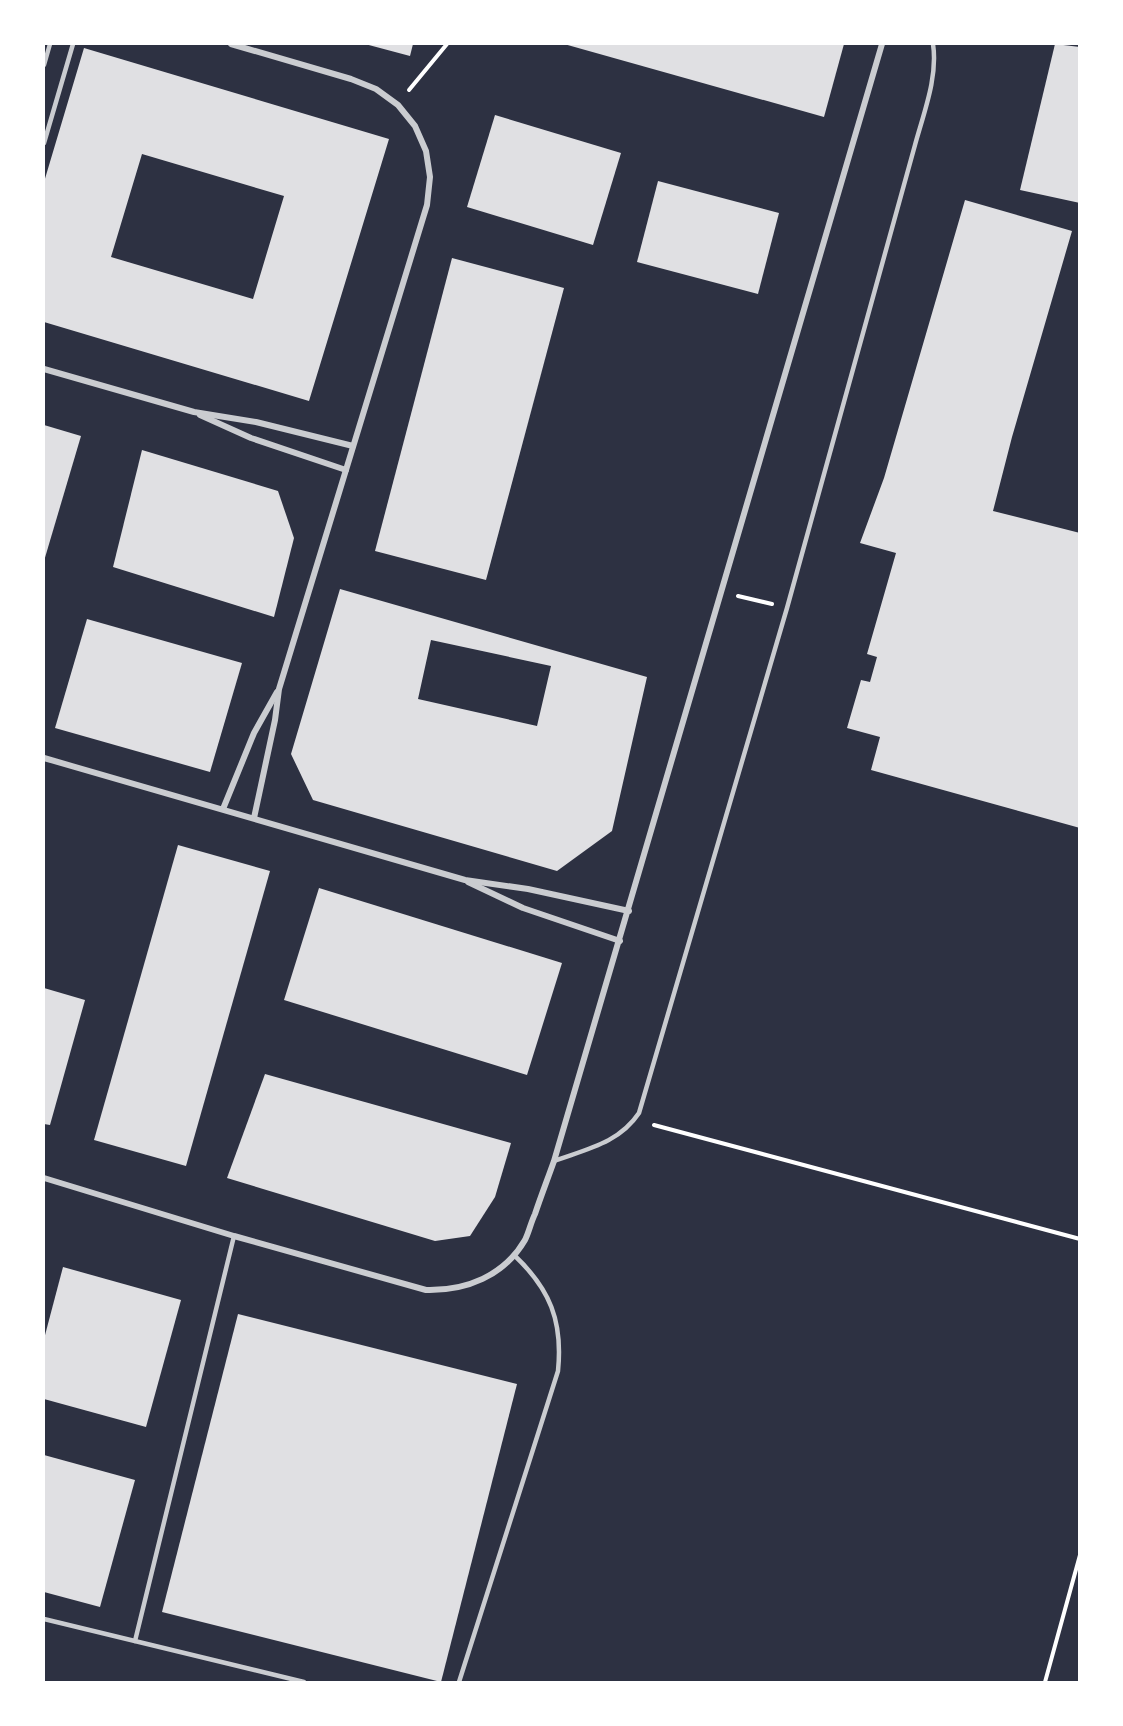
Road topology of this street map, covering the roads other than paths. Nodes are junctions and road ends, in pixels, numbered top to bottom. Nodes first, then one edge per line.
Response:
1 (50, 44) edge
2 (73, 44) edge
3 (231, 44) edge
4 (882, 44) edge
5 (933, 44) edge
6 (44, 65) edge
7 (44, 143) edge
8 (44, 369) edge
9 (194, 412) junction
10 (353, 446) junction
11 (346, 470) junction
12 (279, 689) junction
13 (44, 758) edge
14 (223, 809) junction
15 (254, 819) junction
16 (465, 880) junction
17 (629, 911) junction
18 (620, 941) junction
19 (554, 1161) junction
20 (44, 1178) edge
21 (234, 1236) junction
22 (514, 1255) junction
23 (44, 1619) edge
24 (135, 1641) junction
25 (304, 1683) edge
26 (459, 1683) edge

1 - 6 lane
2 - 7 lane
3 - 10 street
4 - 17 street
5 - 19 lane
8 - 9 street
9 - 10 street
9 - 11 street
10 - 11 street
11 - 12 street
12 - 14 street
12 - 15 street
13 - 14 street
14 - 15 street
15 - 16 street
16 - 17 street
16 - 18 street
17 - 18 street
18 - 19 street
19 - 22 street
20 - 21 street
21 - 22 street
21 - 24 lane
22 - 26 lane
23 - 24 lane
24 - 25 lane

